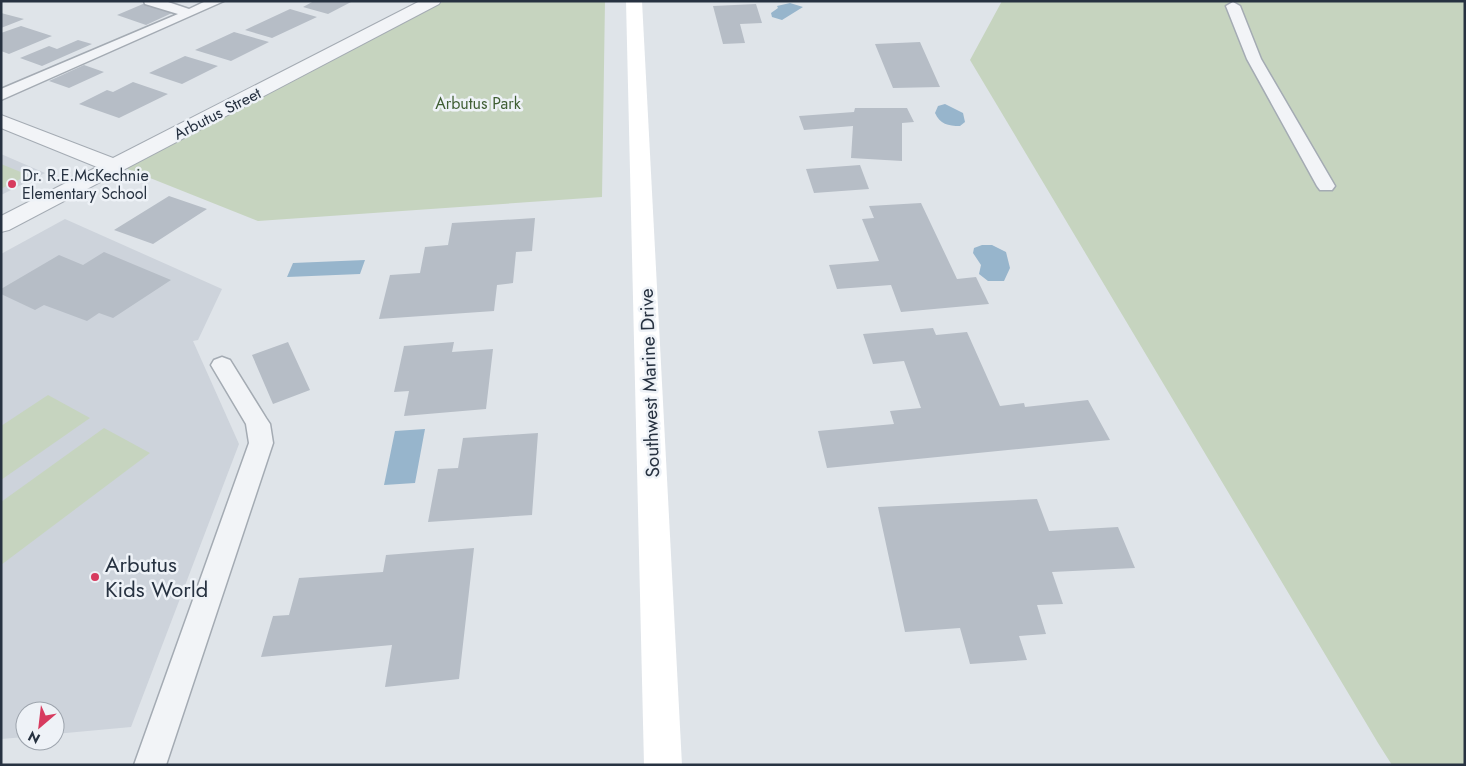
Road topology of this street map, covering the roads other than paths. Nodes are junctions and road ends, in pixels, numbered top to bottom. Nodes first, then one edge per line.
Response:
1 (150, 1) edge
2 (218, 1) edge
3 (433, 1) edge
4 (634, 1) edge
5 (1233, 6) dead end
6 (190, 13) junction
7 (1, 95) edge
8 (1, 121) edge
9 (114, 166) junction
10 (1326, 186) dead end
11 (1, 225) edge
12 (222, 365) dead end
13 (150, 765) edge
14 (663, 765) edge

1 - 6 lane
2 - 6 lane
3 - 9 street, Arbutus Street
4 - 14 main road, Southwest Marine Drive
5 - 10 lane
6 - 7 lane
8 - 9 street
9 - 11 street, Arbutus Street
12 - 13 lane

